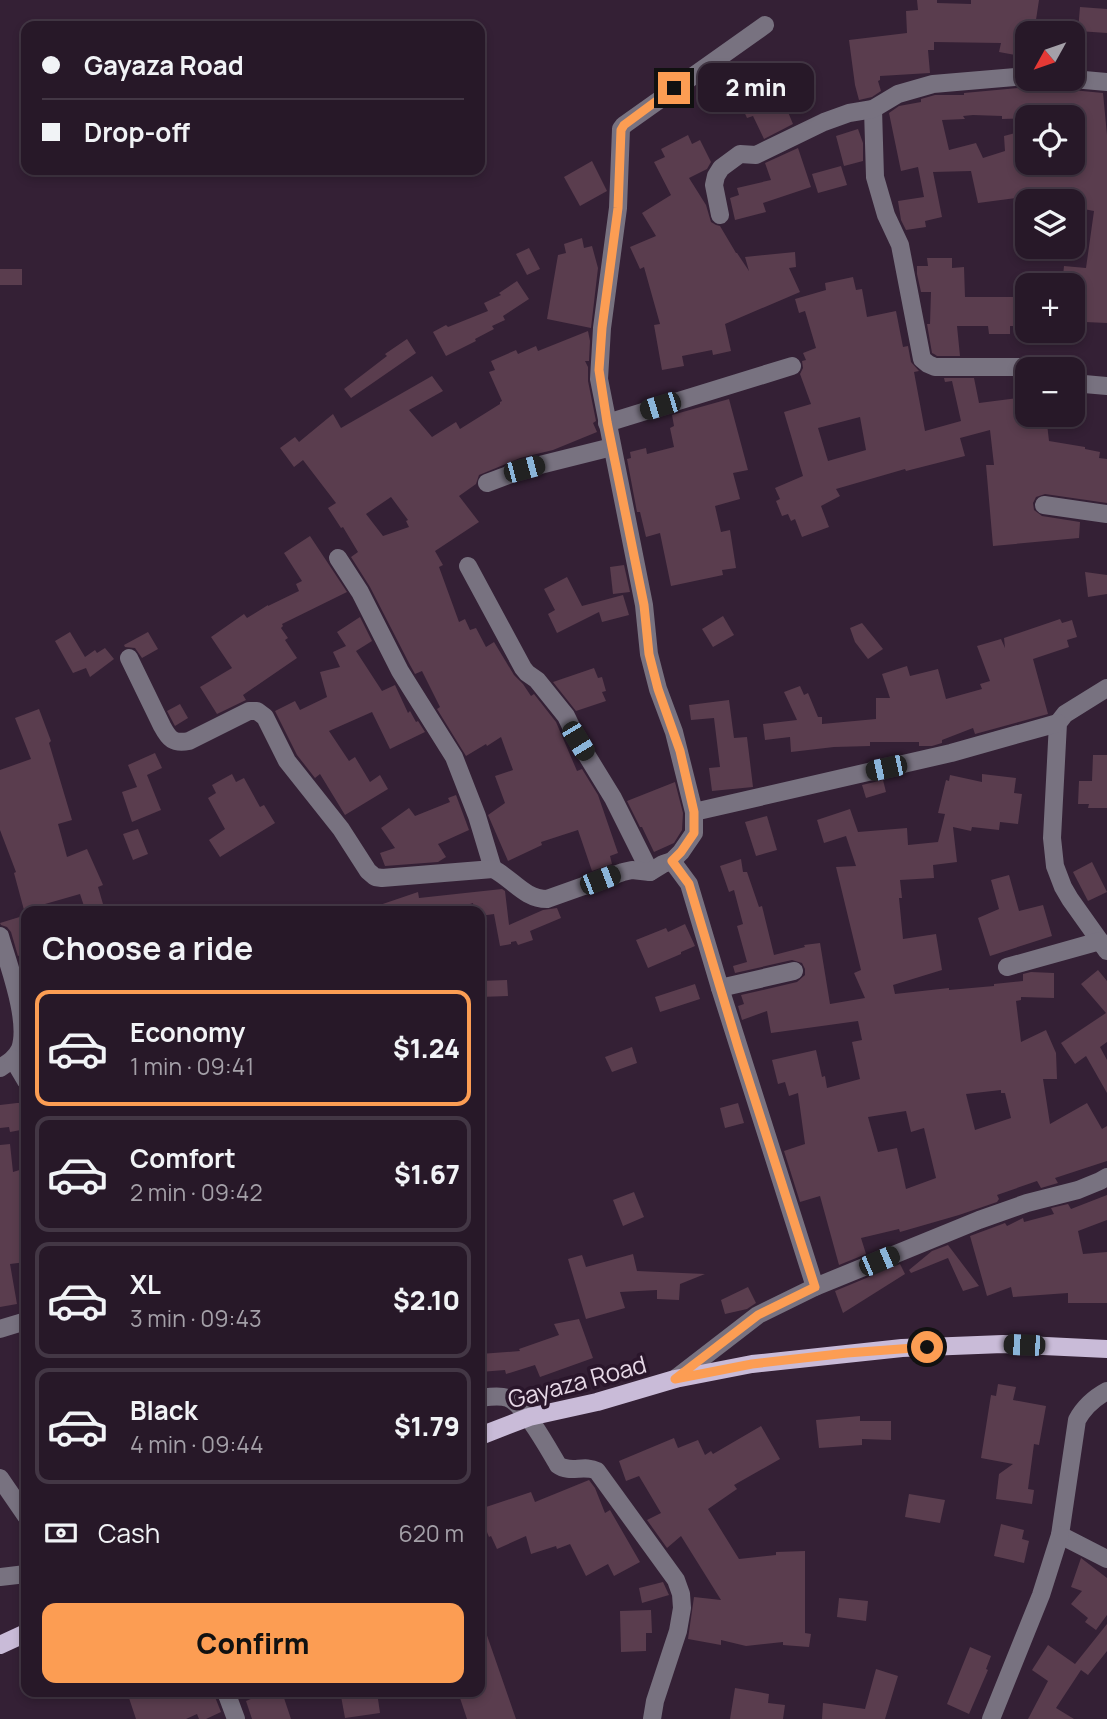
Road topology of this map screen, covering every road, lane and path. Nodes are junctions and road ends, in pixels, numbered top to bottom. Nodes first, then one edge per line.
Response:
1 (765, 25) dead end
2 (1015, 77) edge
3 (1085, 80) edge
4 (1107, 82) edge
5 (873, 109) junction
6 (720, 215) dead end
7 (792, 366) dead end
8 (1015, 367) edge
9 (1085, 384) edge
10 (1107, 386) edge
11 (607, 422) junction
12 (612, 446) junction
13 (487, 483) dead end
14 (1044, 505) dead end
15 (1107, 514) edge
16 (338, 558) dead end
17 (468, 566) dead end
18 (129, 658) dead end
19 (1107, 688) edge
20 (1058, 723) junction
21 (694, 812) junction
22 (672, 861) junction
23 (493, 869) junction
24 (650, 872) junction
25 (0, 936) edge
26 (1103, 946) edge
27 (1007, 967) dead end
28 (794, 971) dead end
29 (720, 988) junction
30 (21, 1013) edge
31 (21, 1042) edge
32 (6, 1064) edge
33 (21, 1076) edge
34 (1107, 1177) edge
35 (815, 1287) junction
36 (21, 1323) edge
37 (0, 1329) edge
38 (1107, 1349) edge
39 (675, 1379) junction
40 (1107, 1391) edge
41 (485, 1398) edge
42 (529, 1417) junction
43 (485, 1434) edge
44 (0, 1478) edge
45 (21, 1509) edge
46 (1060, 1535) junction
47 (1107, 1559) edge
48 (21, 1575) edge
49 (0, 1577) edge
50 (21, 1635) edge
51 (0, 1645) edge
52 (228, 1697) edge
53 (236, 1719) edge
54 (652, 1719) edge
55 (991, 1719) edge

1 - 11 street
2 - 5 street
3 - 4 street
5 - 6 street
5 - 8 street
7 - 11 street
9 - 10 street
11 - 12 street
12 - 13 street
12 - 21 street
14 - 15 street
16 - 23 street
17 - 24 street
18 - 23 street
19 - 20 street
20 - 21 street
20 - 26 street
21 - 22 street
22 - 24 street
22 - 29 street
23 - 24 street
25 - 30 street
26 - 27 street
28 - 29 street
29 - 35 street
31 - 32 street
32 - 33 street
34 - 35 street
35 - 39 street
36 - 37 street
38 - 39 main road, Gayaza Road
39 - 42 main road, Gayaza Road
40 - 46 street
41 - 42 street
42 - 43 main road, Gayaza Road
42 - 54 street
44 - 45 street
46 - 47 street
46 - 55 street
48 - 49 street
50 - 51 main road
52 - 53 street

